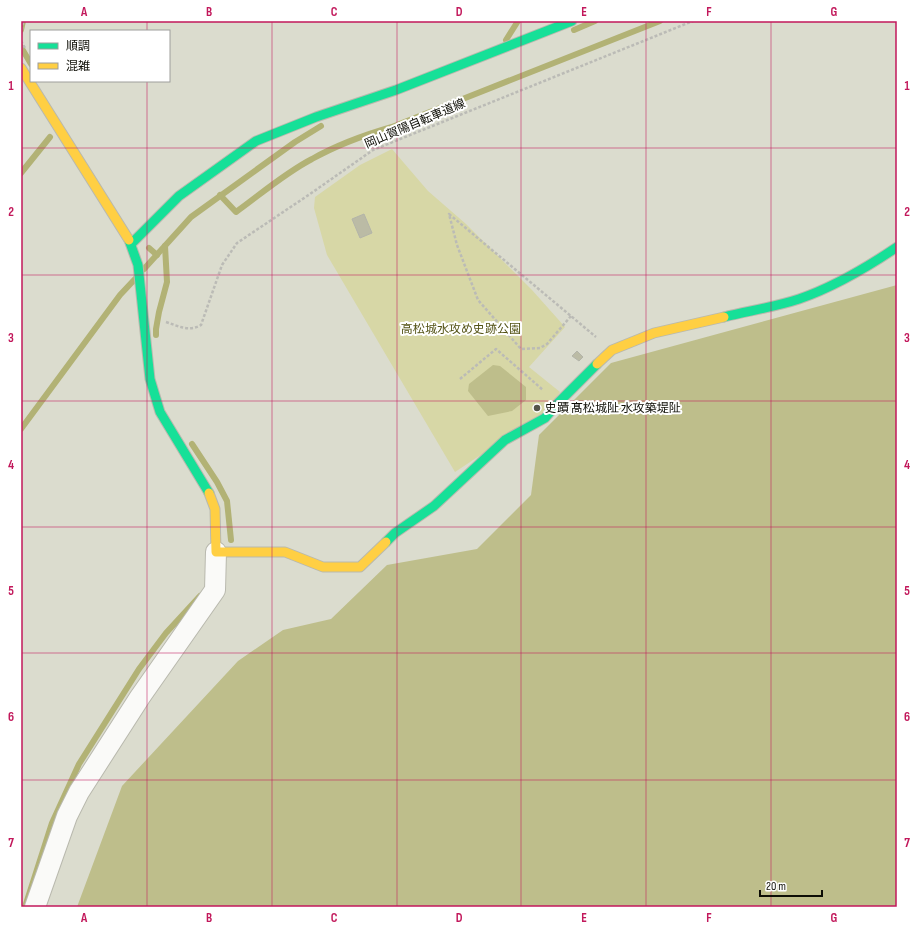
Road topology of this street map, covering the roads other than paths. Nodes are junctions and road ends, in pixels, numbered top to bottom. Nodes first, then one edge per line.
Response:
1 (572, 21) edge
2 (21, 68) edge
3 (131, 244) junction
4 (897, 247) edge
5 (216, 552) junction
6 (35, 907) edge

1 - 3 street
2 - 3 street
3 - 5 street
4 - 5 street
5 - 6 street

